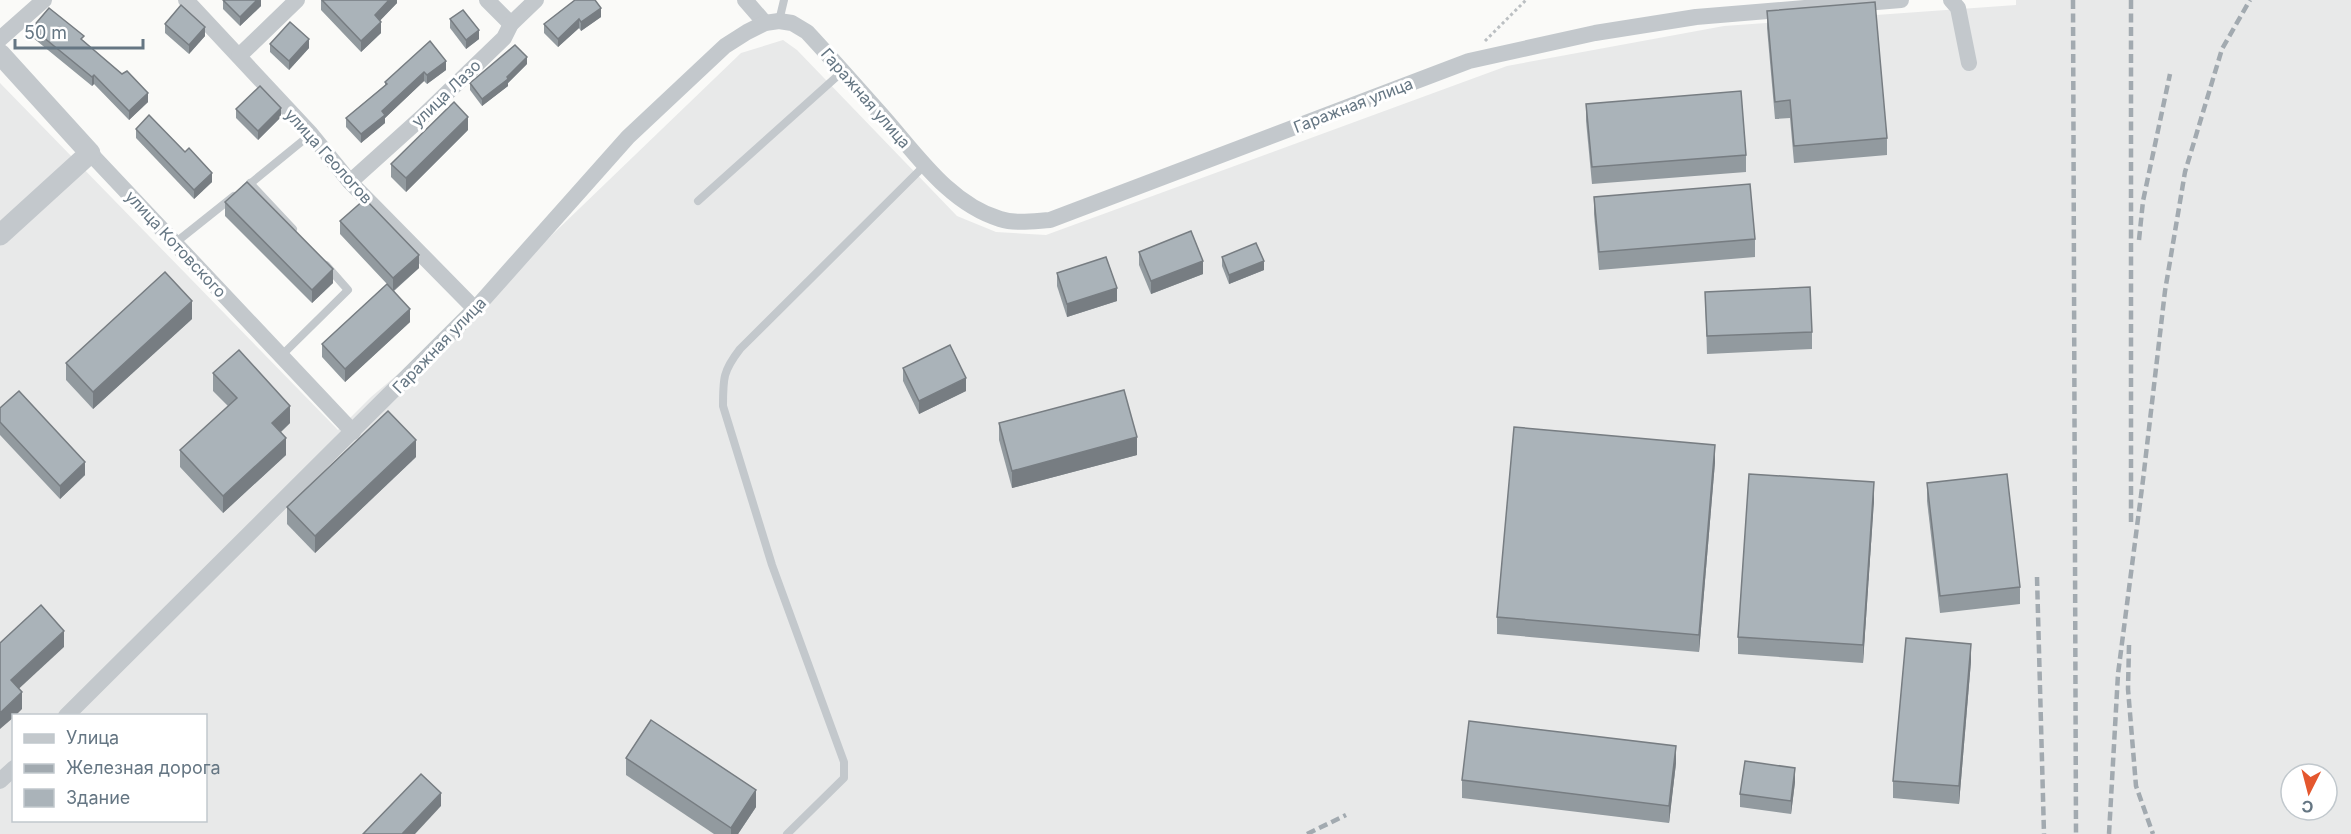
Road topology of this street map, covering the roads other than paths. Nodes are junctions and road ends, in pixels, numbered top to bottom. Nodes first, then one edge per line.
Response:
1 (44, 0) edge
2 (186, 0) edge
3 (297, 0) edge
4 (487, 0) edge
5 (536, 0) edge
6 (745, 0) edge
7 (784, 0) edge
8 (1901, 0) edge
9 (1951, 0) edge
10 (772, 22) junction
11 (512, 24) junction
12 (0, 39) edge
13 (0, 54) edge
14 (239, 56) junction
15 (1969, 63) dead end
16 (843, 70) junction
17 (311, 134) junction
18 (90, 153) junction
19 (925, 165) junction
20 (350, 182) junction
21 (250, 183) junction
22 (698, 201) dead end
23 (0, 235) edge
24 (303, 240) edge
25 (175, 243) junction
26 (318, 257) edge
27 (475, 309) junction
28 (281, 356) junction
29 (353, 432) junction
30 (68, 714) edge
31 (12, 770) edge
32 (0, 781) edge
33 (787, 834) edge

1 - 12 street
2 - 14 street, улица Геологов
3 - 14 street
4 - 11 street
5 - 11 street, улица Лазо
6 - 10 street
7 - 10 lane
8 - 19 street, Гаражная улица
9 - 15 street
10 - 16 street, Гаражная улица
10 - 27 street, Гаражная улица
11 - 20 street, улица Лазо
13 - 18 street, улица Котовского
14 - 17 street, улица Геологов
16 - 19 street, Гаражная улица
16 - 22 lane
17 - 20 street, улица Геологов
17 - 21 lane
18 - 23 street
18 - 25 street, улица Котовского
19 - 33 lane
20 - 27 street, улица Геологов
21 - 24 lane
21 - 25 lane
25 - 28 street, улица Котовского
26 - 28 lane
27 - 29 street, Гаражная улица
28 - 29 street, улица Котовского
29 - 30 street, Гаражная улица
31 - 32 street

